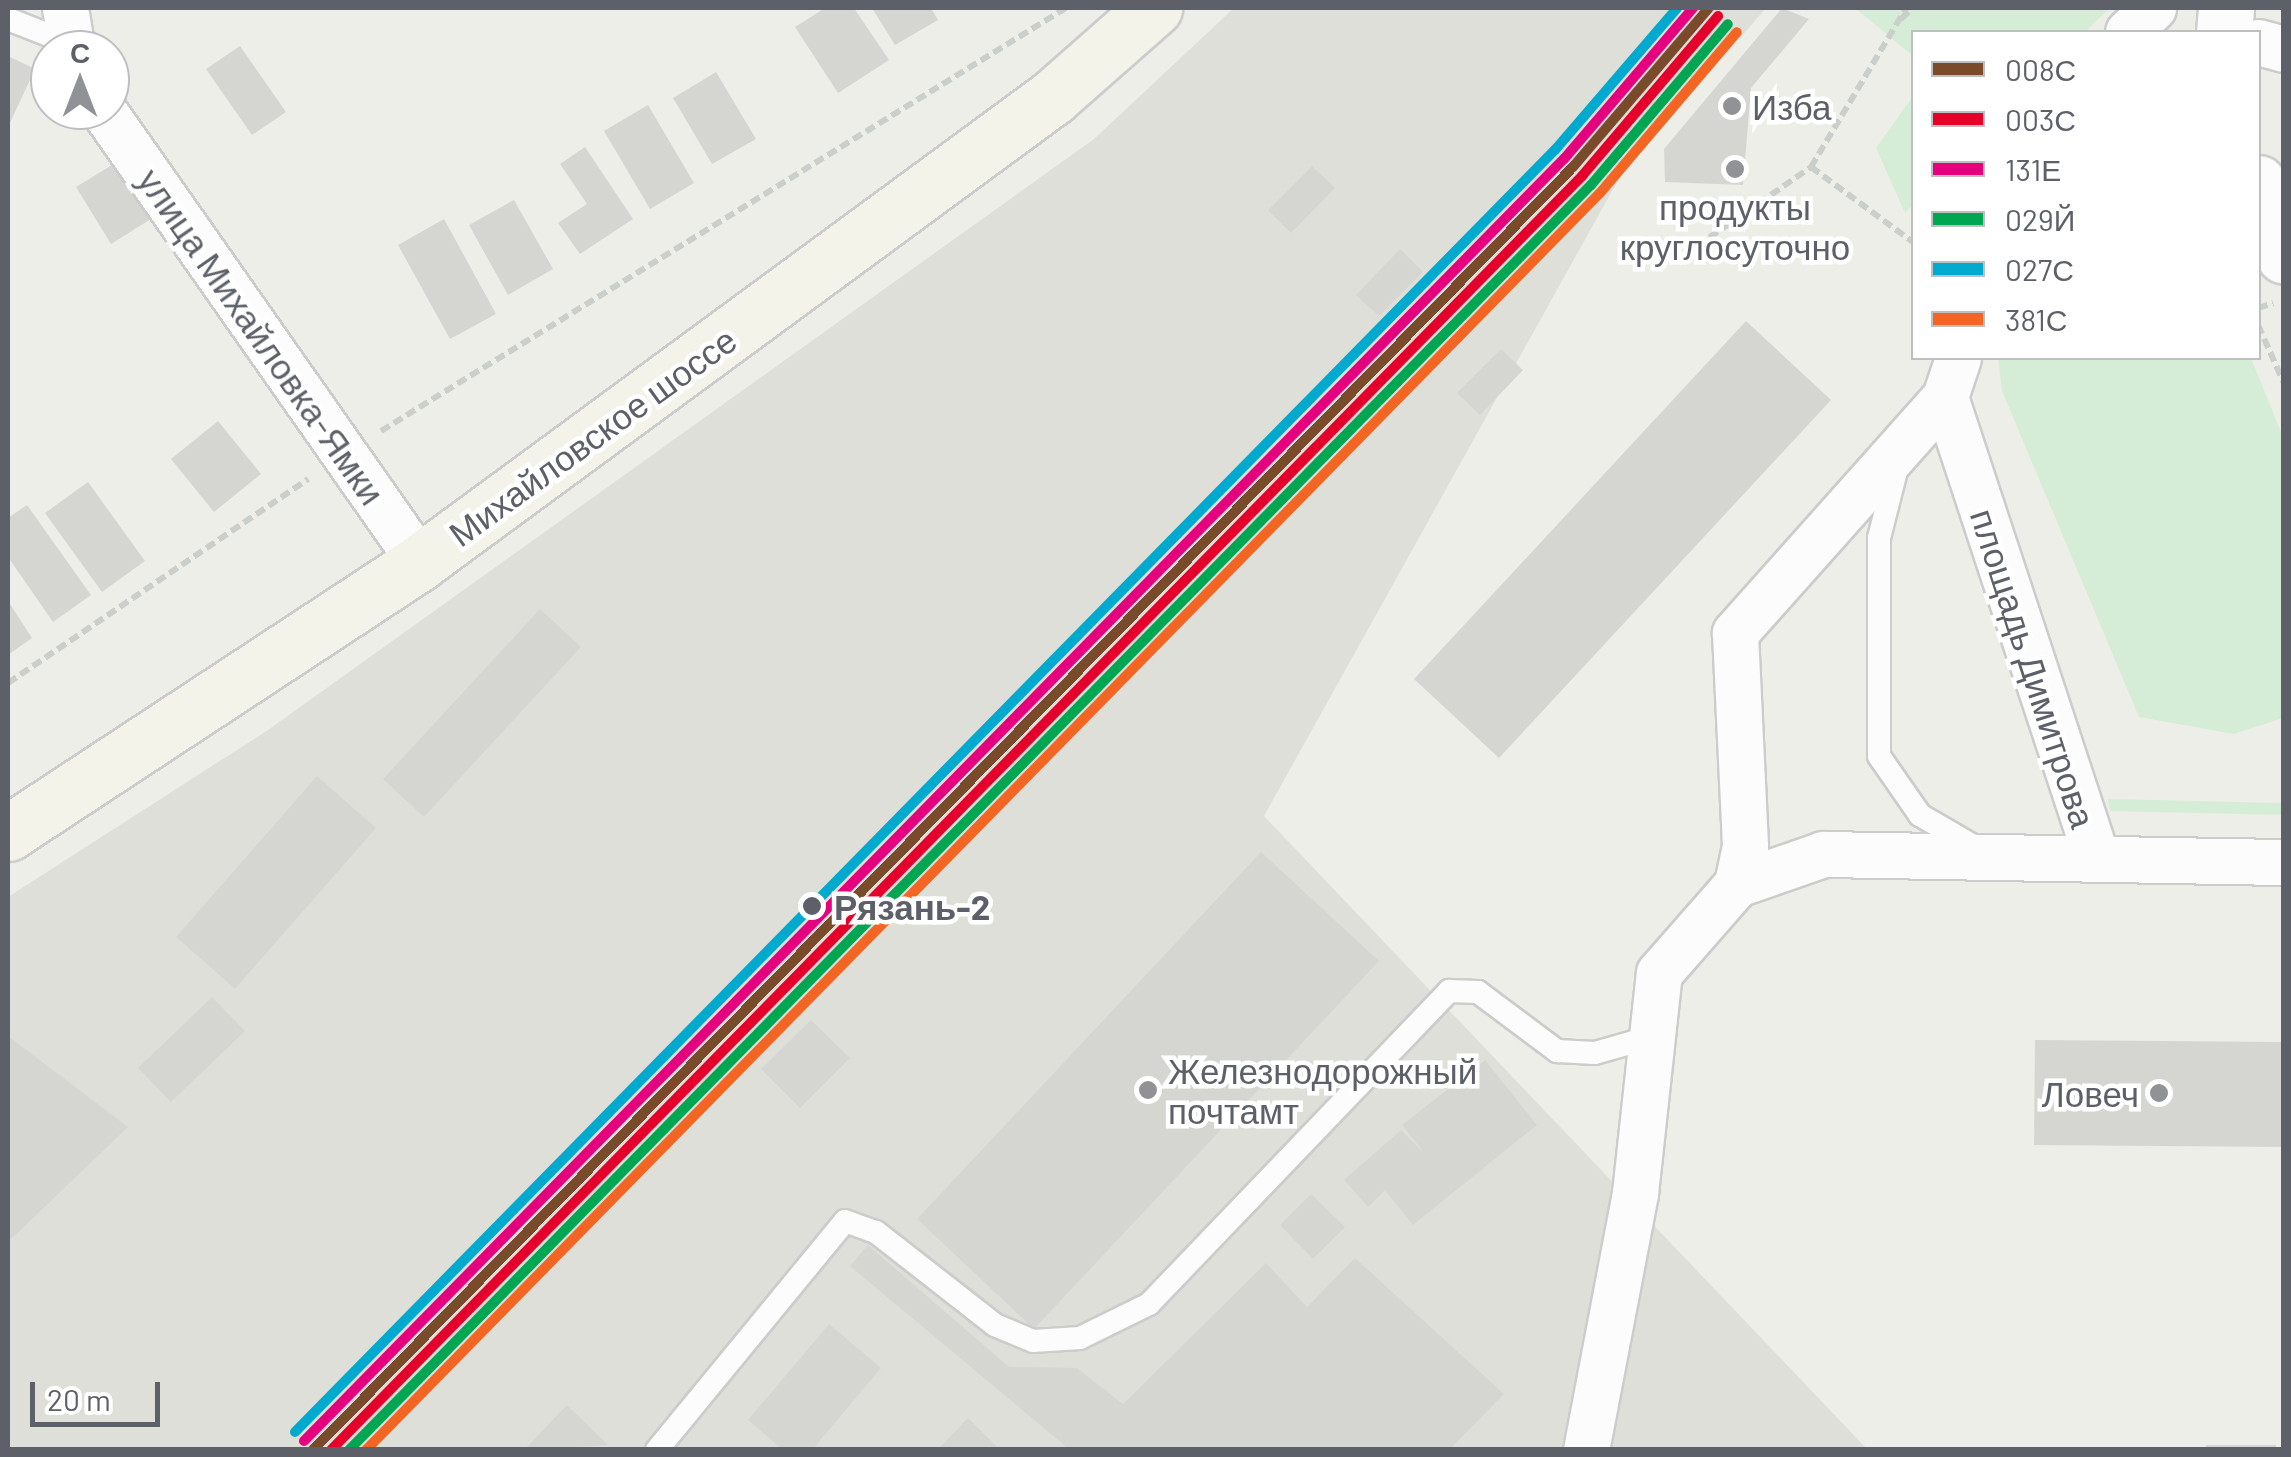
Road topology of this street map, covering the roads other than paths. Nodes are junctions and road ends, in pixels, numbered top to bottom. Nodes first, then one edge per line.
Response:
1 (1154, 8) edge
2 (2153, 8) edge
3 (8, 19) edge
4 (53, 30) edge
5 (2130, 30) edge
6 (117, 130) edge
7 (2261, 191) edge
8 (2284, 256) edge
9 (1952, 377) edge
10 (1915, 433) junction
11 (420, 562) junction
12 (8, 834) edge
13 (2000, 857) junction
14 (2097, 858) junction
15 (2284, 862) edge
16 (1736, 884) junction
17 (1651, 1037) junction
18 (657, 1450) edge
19 (1586, 1450) edge

1 - 11 main road, Михайловское шоссе
2 - 5 street
3 - 4 lane
6 - 11 street, улица Михайловка-Ямки
7 - 8 street
9 - 10 street
9 - 14 street, площадь Димитрова
10 - 13 lane
10 - 16 street
11 - 12 main road, Михайловское шоссе
13 - 14 street
13 - 16 street
14 - 15 street, площадь Димитрова
16 - 17 street
17 - 18 lane
17 - 19 street

